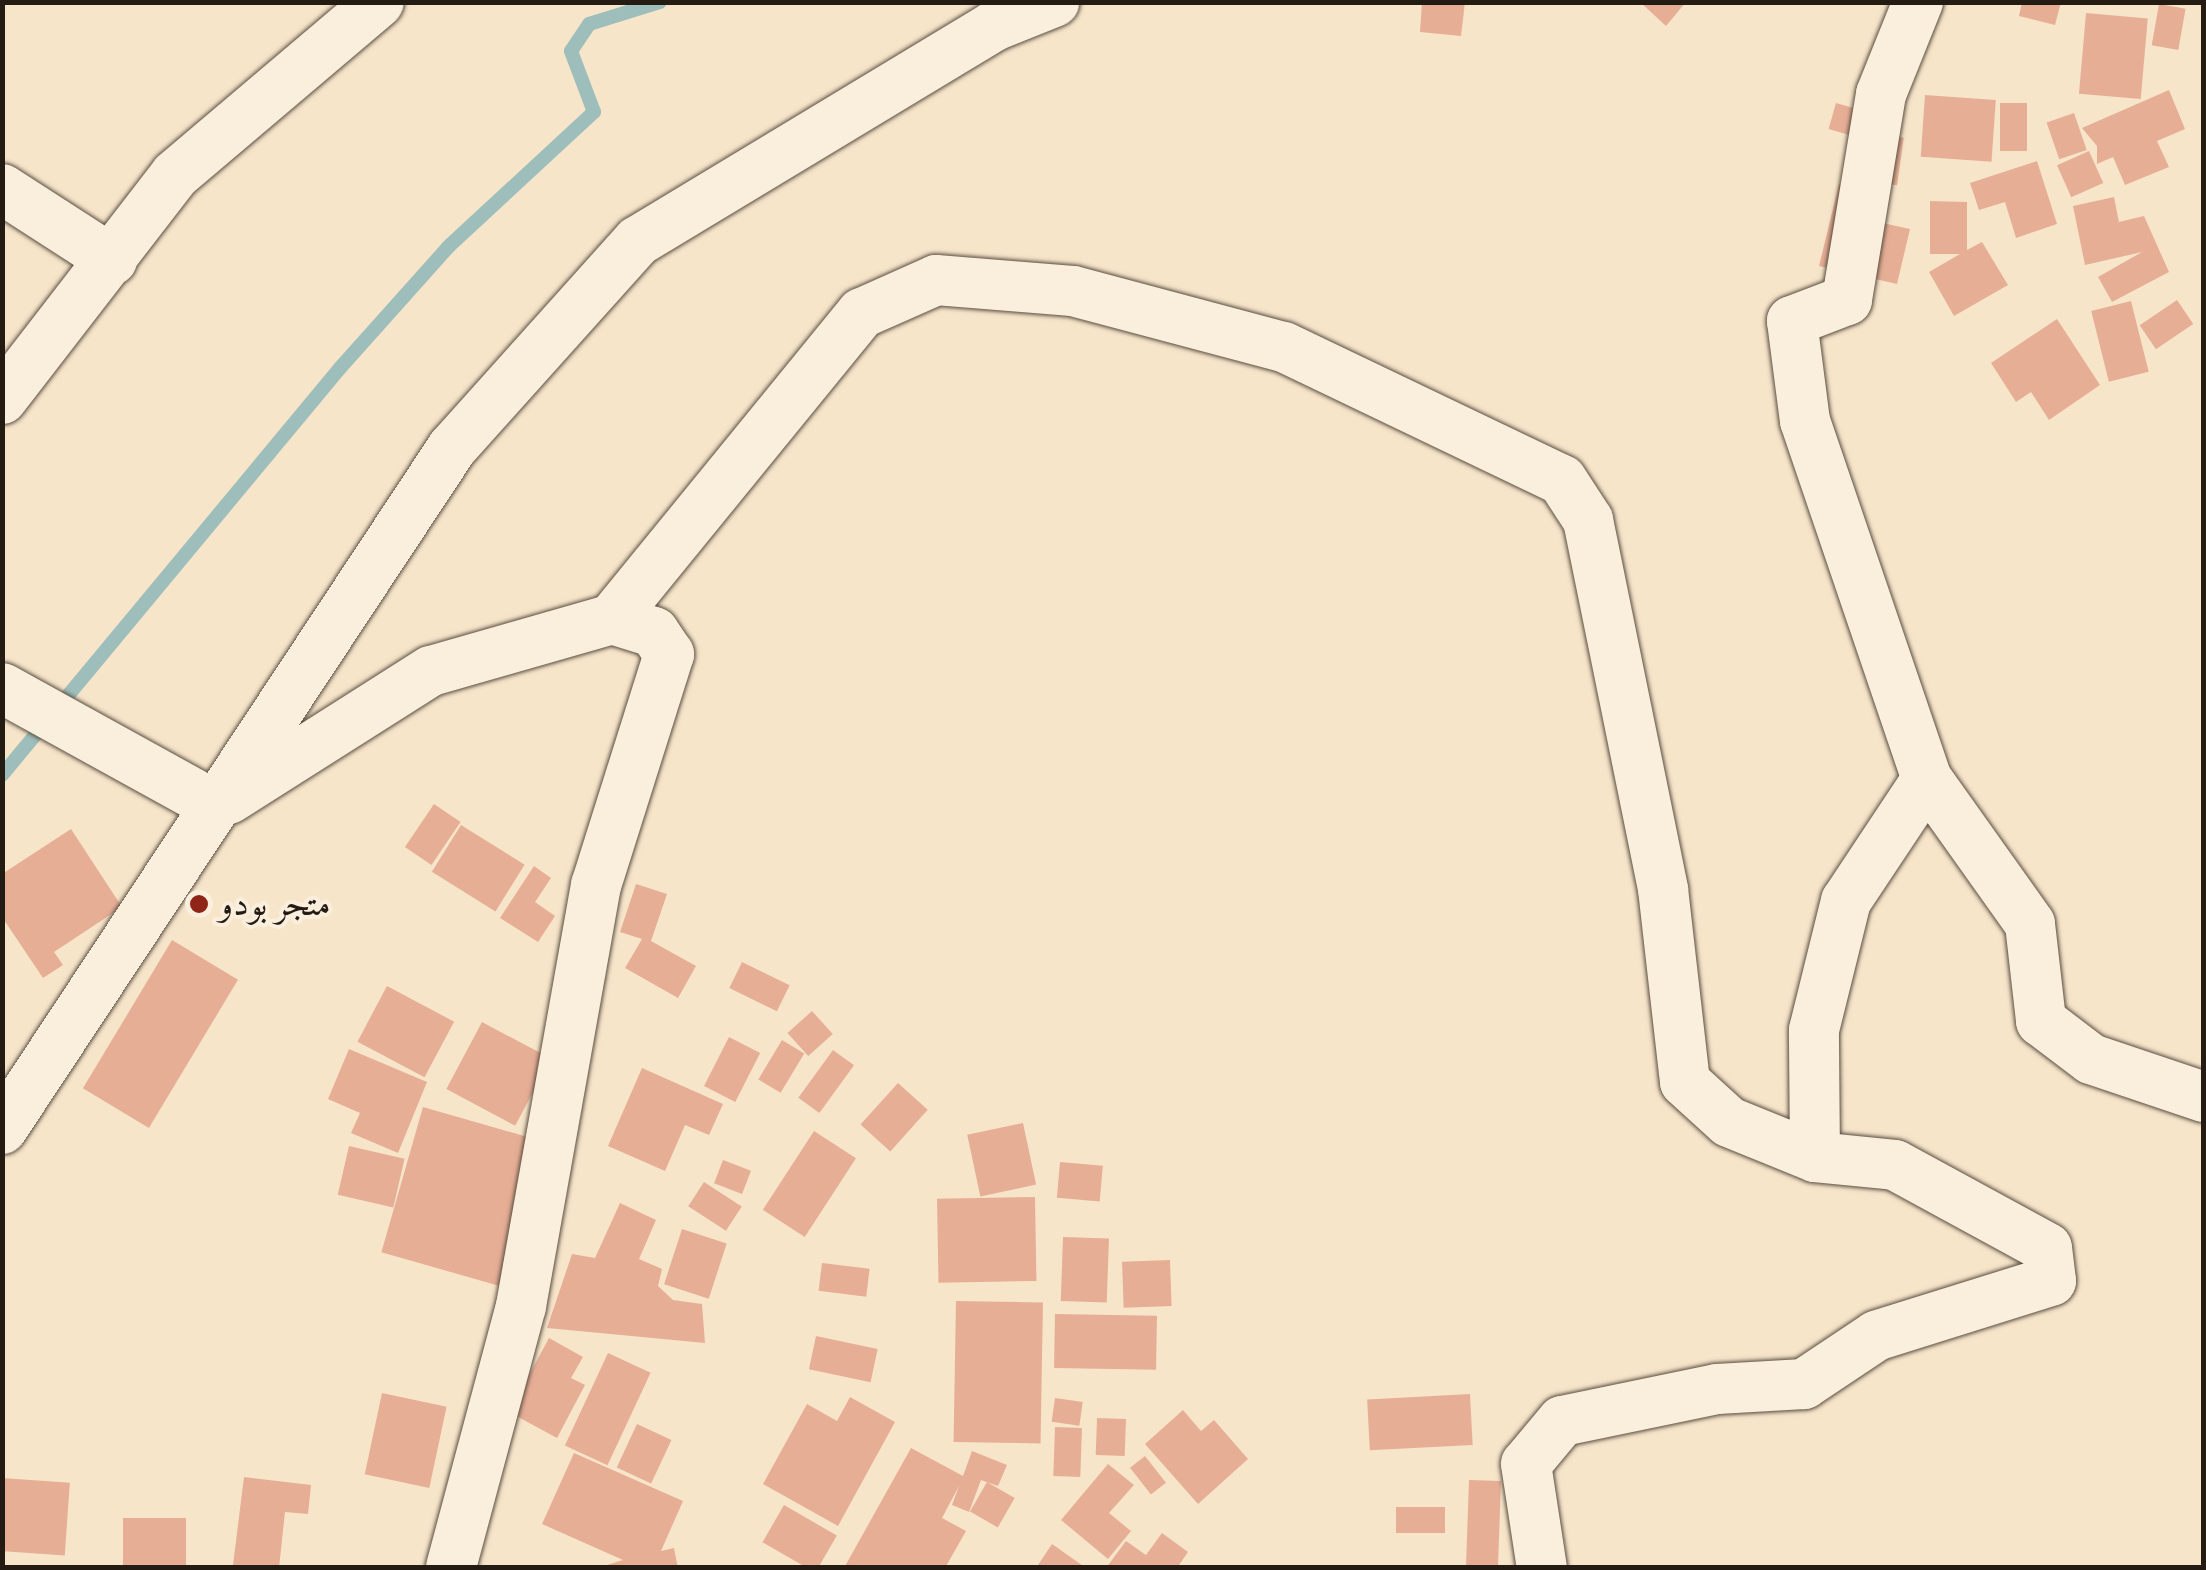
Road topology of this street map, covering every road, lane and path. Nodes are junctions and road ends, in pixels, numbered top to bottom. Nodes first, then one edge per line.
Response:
1 (1054, 2) edge
2 (1918, 2) edge
3 (352, 10) edge
4 (2, 190) edge
5 (112, 260) junction
6 (2, 399) edge
7 (612, 619) junction
8 (2, 688) edge
9 (1927, 779) junction
10 (216, 806) junction
11 (2204, 1097) edge
12 (2, 1129) edge
13 (1815, 1157) junction
14 (451, 1568) edge
15 (1542, 1568) edge

1 - 10 street
2 - 9 street
3 - 5 street
4 - 5 street
5 - 6 street
7 - 10 street
7 - 13 street
7 - 14 street
8 - 10 street
9 - 11 street
9 - 13 street
10 - 12 street
13 - 15 street

